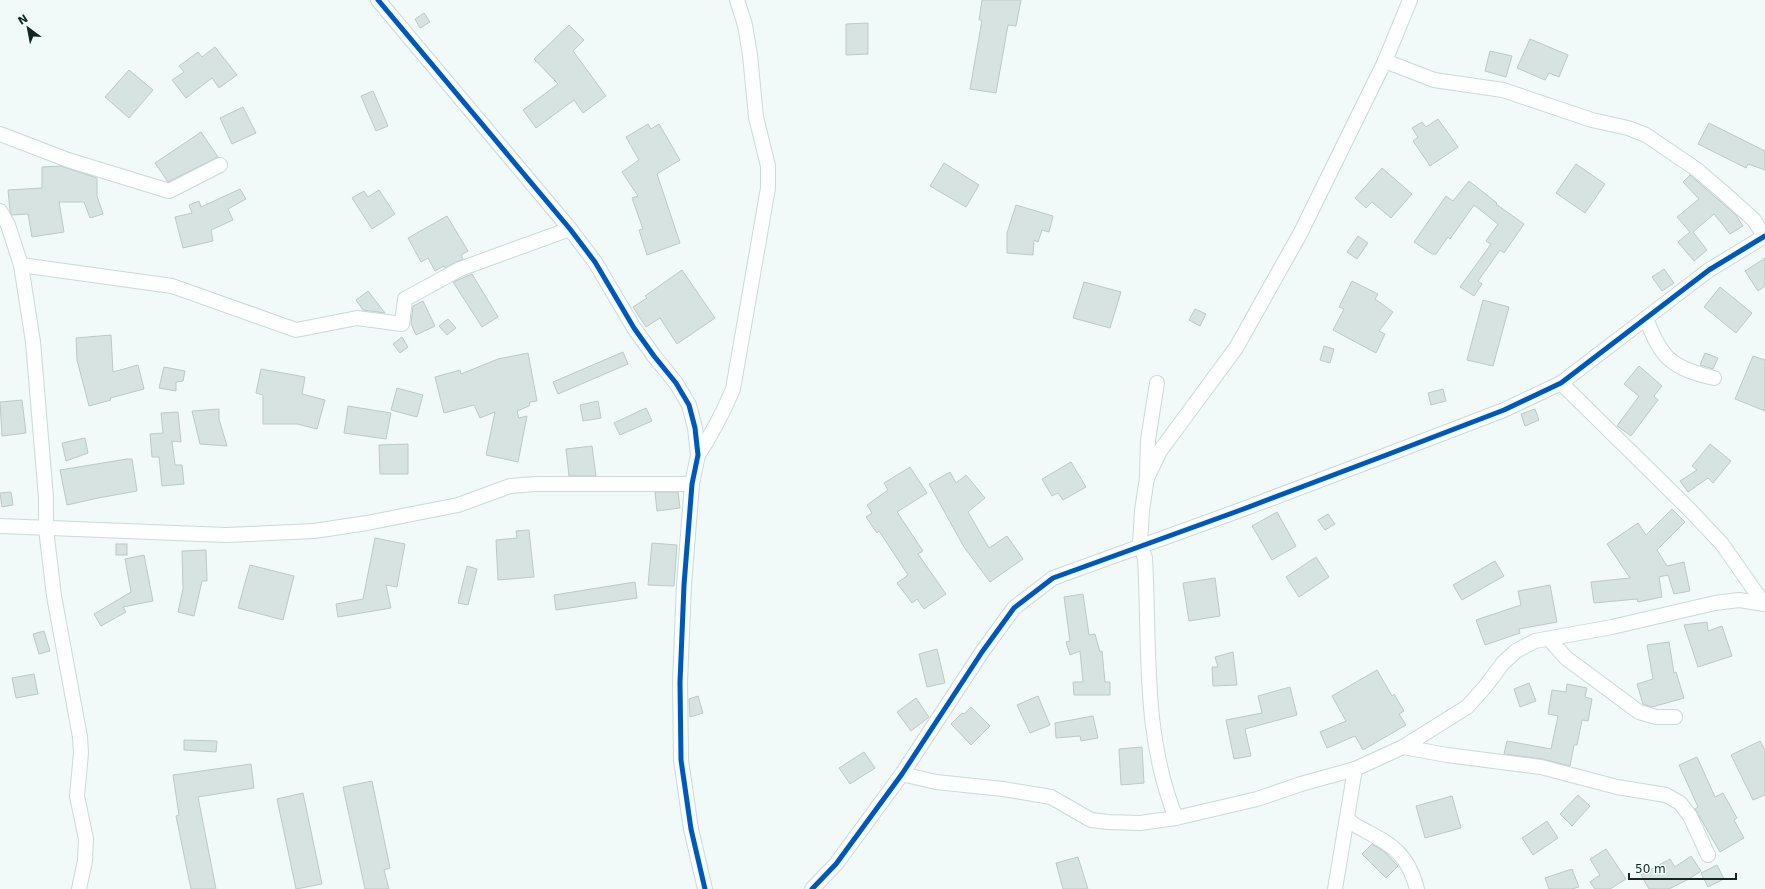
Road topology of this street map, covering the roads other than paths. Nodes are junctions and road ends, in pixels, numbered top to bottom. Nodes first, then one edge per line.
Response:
1 (378, 0) edge
2 (737, 0) edge
3 (1410, 0) edge
4 (1385, 61) junction
5 (0, 134) edge
6 (220, 164) dead end
7 (0, 211) edge
8 (570, 229) junction
9 (1764, 236) edge
10 (21, 265) junction
11 (1646, 318) junction
12 (1714, 378) dead end
13 (1157, 383) dead end
14 (1561, 383) junction
15 (698, 455) junction
16 (1147, 478) junction
17 (692, 484) junction
18 (0, 526) edge
19 (46, 529) junction
20 (1140, 545) junction
21 (1765, 604) edge
22 (1549, 639) junction
23 (1675, 717) dead end
24 (1403, 747) junction
25 (1355, 769) junction
26 (902, 774) junction
27 (1176, 818) junction
28 (1348, 819) junction
29 (1708, 855) dead end
30 (79, 889) edge
31 (705, 889) edge
32 (812, 889) edge
33 (1335, 889) edge
34 (1417, 889) edge

1 - 8 street
2 - 15 street
3 - 4 street
4 - 9 street
4 - 16 street
5 - 6 street
7 - 10 street
8 - 10 street
8 - 15 street
9 - 11 street
10 - 19 street
11 - 12 street
11 - 14 street
13 - 16 street
14 - 20 street
14 - 21 street
15 - 17 street
16 - 20 street
17 - 19 street
17 - 31 street
18 - 19 street
19 - 30 street
20 - 26 street
20 - 27 street
21 - 22 street
22 - 23 street
22 - 24 street
24 - 25 street
24 - 29 street
25 - 27 street
25 - 28 street
26 - 27 street
26 - 32 street
28 - 33 street
28 - 34 street

